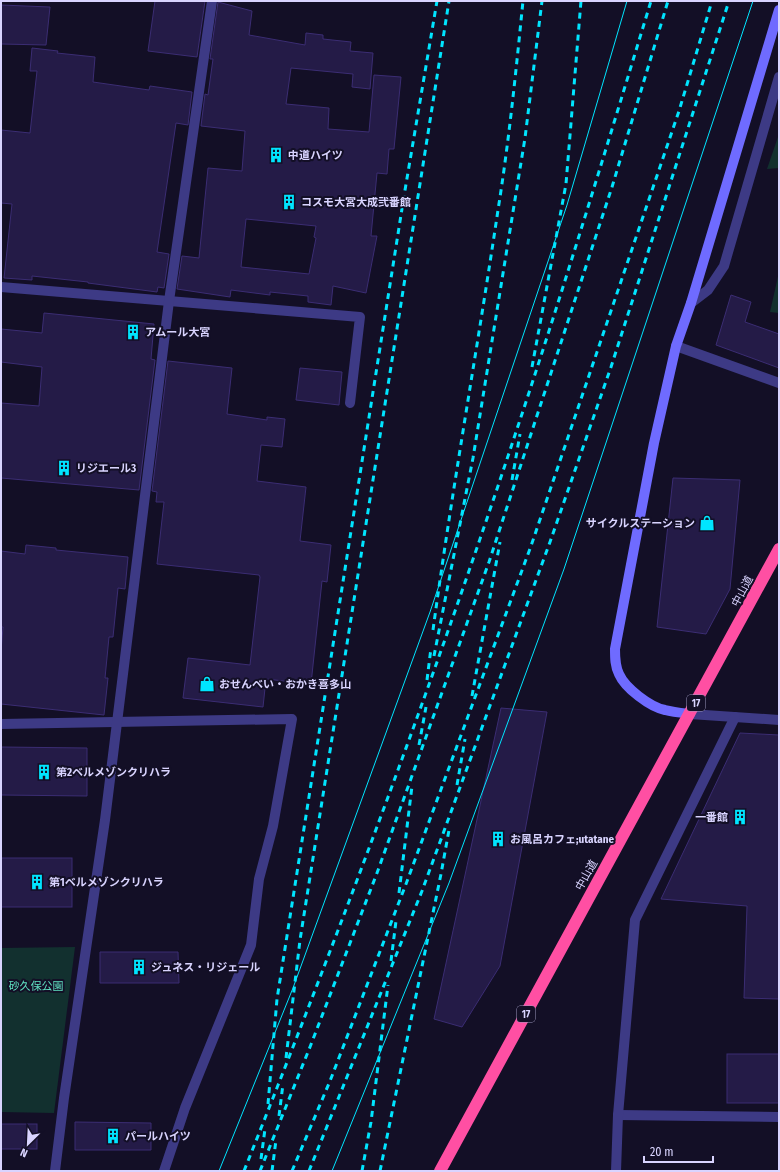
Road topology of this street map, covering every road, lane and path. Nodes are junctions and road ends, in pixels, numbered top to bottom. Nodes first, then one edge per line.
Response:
1 (212, 1) edge
2 (779, 10) edge
3 (779, 77) edge
4 (1, 287) edge
5 (169, 301) junction
6 (691, 303) junction
7 (676, 346) junction
8 (779, 383) edge
9 (350, 402) dead end
10 (779, 549) edge
11 (690, 714) junction
12 (734, 717) junction
13 (779, 720) edge
14 (117, 723) junction
15 (1, 724) edge
16 (618, 1115) junction
17 (779, 1117) edge
18 (55, 1171) edge
19 (164, 1171) edge
20 (440, 1171) edge
21 (616, 1171) edge

1 - 5 street
2 - 6 street
3 - 6 street
4 - 5 street
5 - 9 street
5 - 14 street
6 - 7 street
7 - 8 street
7 - 11 street
10 - 11 highway, 中山道 / 17
11 - 12 street
11 - 20 highway, 中山道 / 17
12 - 13 street
12 - 16 street
14 - 15 street
14 - 18 street
14 - 19 street
16 - 17 street
16 - 21 street

